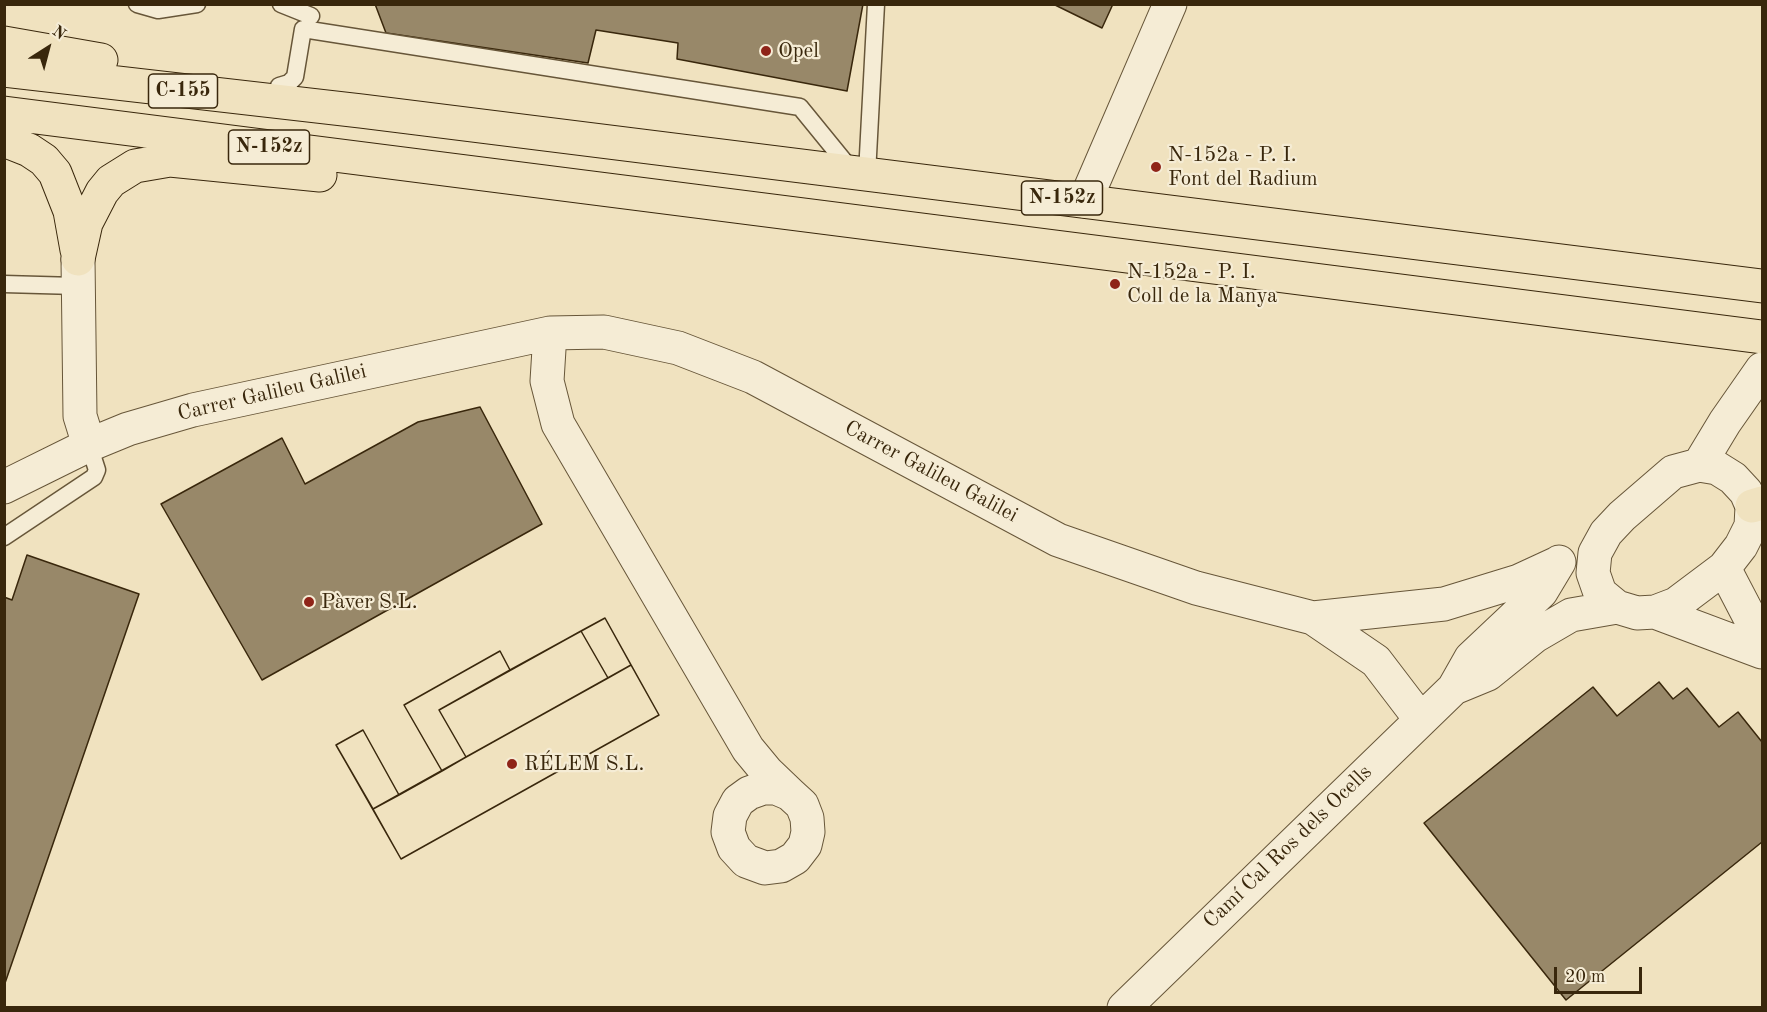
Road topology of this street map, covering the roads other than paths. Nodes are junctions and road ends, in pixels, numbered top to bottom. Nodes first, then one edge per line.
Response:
1 (137, 4) edge
2 (197, 4) edge
3 (281, 4) edge
4 (876, 4) edge
5 (1170, 4) edge
6 (311, 16) edge
7 (4, 43) edge
8 (4, 70) edge
9 (279, 86) junction
10 (361, 111) junction
11 (4, 113) edge
12 (4, 140) edge
13 (44, 160) junction
14 (860, 173) junction
15 (534, 180) junction
16 (111, 181) junction
17 (1084, 201) junction
18 (77, 272) junction
19 (4, 285) edge
20 (1762, 286) edge
21 (550, 333) junction
22 (1762, 337) edge
23 (1762, 369) edge
24 (89, 445) junction
25 (1699, 465) junction
26 (4, 487) edge
27 (1757, 504) edge
28 (4, 537) edge
29 (1595, 553) junction
30 (1560, 562) junction
31 (1724, 568) junction
32 (1617, 607) junction
33 (1655, 612) junction
34 (1313, 618) junction
35 (1762, 641) edge
36 (1762, 652) edge
37 (1454, 688) junction
38 (1421, 720) junction
39 (748, 749) junction
40 (790, 794) junction
41 (738, 801) junction
42 (1124, 1008) edge

1 - 2 lane
3 - 6 lane
4 - 14 lane
5 - 17 street
6 - 9 lane
6 - 14 lane
7 - 9 highway
8 - 10 highway, C-155
9 - 10 highway
10 - 14 highway, N-152z
11 - 15 highway, N-152z
12 - 13 highway
13 - 16 highway
13 - 18 highway
14 - 17 highway, N-152z
15 - 16 highway
15 - 22 highway, N-152z
16 - 18 highway
17 - 20 highway, N-152z
18 - 19 lane
18 - 24 street
21 - 24 street, Carrer Galileu Galilei
21 - 34 street, Carrer Galileu Galilei
21 - 39 street
23 - 25 street
24 - 26 street, Carrer Galileu Galilei
24 - 28 lane
25 - 27 street
25 - 29 street
27 - 31 street
29 - 30 street, Carrer Galileu Galilei
29 - 32 street
30 - 34 street, Carrer Galileu Galilei
30 - 37 street, Camí Cal Ros dels Ocells
31 - 33 street
31 - 35 street
32 - 33 street
32 - 37 street, Camí Cal Ros dels Ocells
33 - 36 street
34 - 38 street, Carrer Galileu Galilei
37 - 38 street, Camí Cal Ros dels Ocells
38 - 42 street, Camí Cal Ros dels Ocells
39 - 40 street
39 - 41 street
40 - 41 street
40 - 41 street

